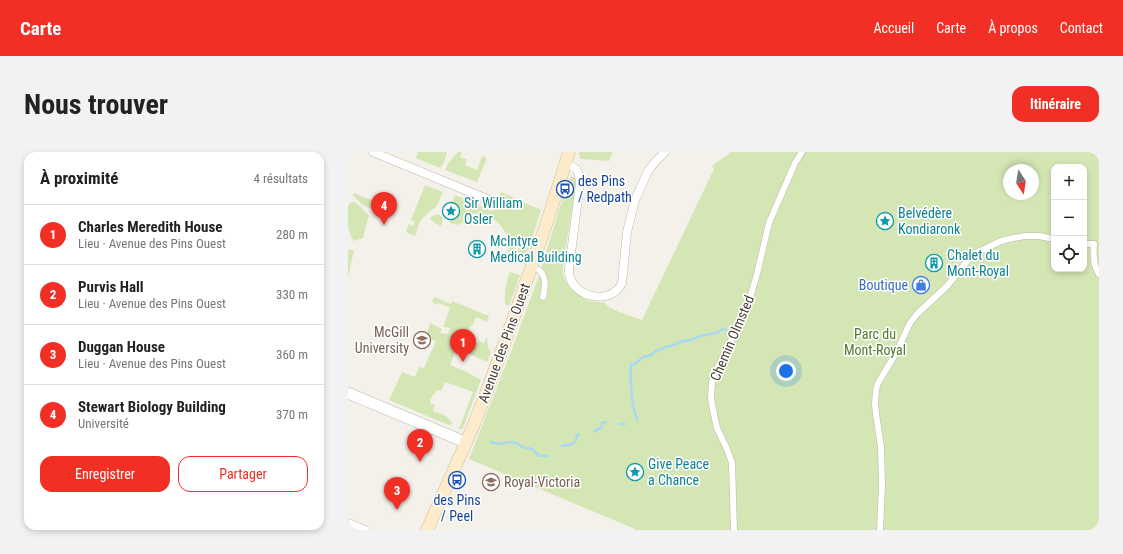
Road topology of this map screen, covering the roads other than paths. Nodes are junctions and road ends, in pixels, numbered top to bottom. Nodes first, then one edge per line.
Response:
1 (373, 152) edge
2 (665, 152) edge
3 (802, 152) edge
4 (567, 158) edge
5 (492, 201) dead end
6 (1051, 238) edge
7 (1096, 243) edge
8 (539, 270) dead end
9 (1099, 274) edge
10 (543, 298) dead end
11 (348, 393) edge
12 (465, 442) junction
13 (348, 523) edge
14 (365, 530) edge
15 (428, 530) edge
16 (734, 530) edge
17 (880, 530) edge

1 - 5 street
2 - 4 street
3 - 16 street, Chemin Olmsted
4 - 12 main road, Avenue des Pins Ouest
6 - 17 street
7 - 9 street
8 - 10 street
11 - 12 street
12 - 15 main road, Avenue des Pins Ouest
13 - 14 street

